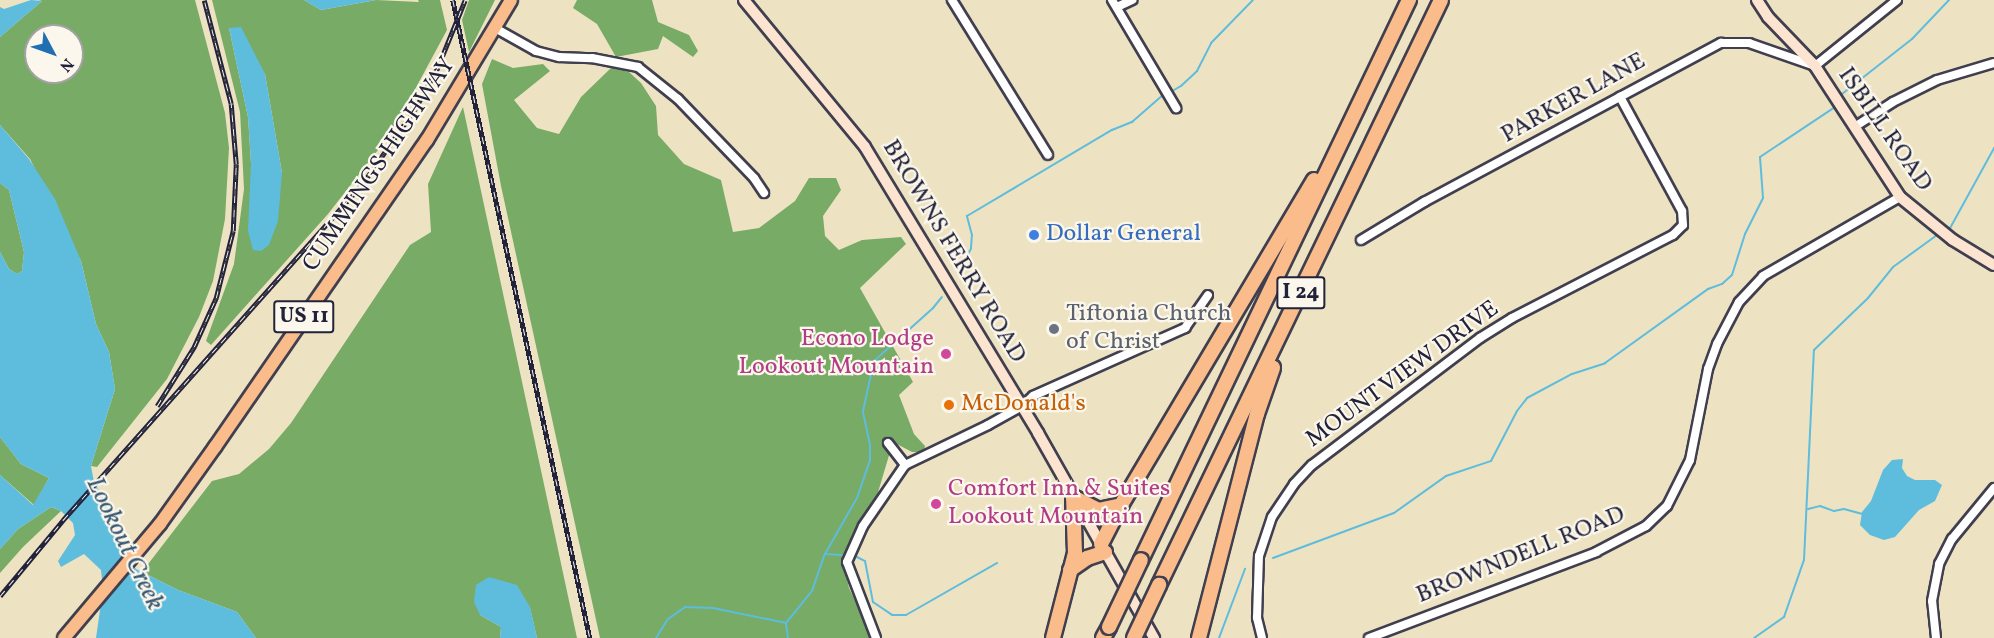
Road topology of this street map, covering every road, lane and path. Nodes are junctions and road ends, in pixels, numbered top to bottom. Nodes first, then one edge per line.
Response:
1 (511, 0) edge
2 (744, 0) edge
3 (952, 0) edge
4 (1132, 0) edge
5 (1409, 0) edge
6 (1441, 0) edge
7 (1757, 0) edge
8 (1897, 0) edge
9 (1115, 4) edge
10 (495, 28) junction
11 (1994, 63) edge
12 (1815, 66) junction
13 (1620, 97) junction
14 (1360, 104) junction
15 (1176, 108) dead end
16 (1856, 126) junction
17 (1048, 155) dead end
18 (764, 192) dead end
19 (1900, 197) junction
20 (1361, 240) dead end
21 (1994, 265) edge
22 (1208, 295) dead end
23 (1282, 334) junction
24 (1022, 406) junction
25 (888, 443) dead end
26 (905, 465) junction
27 (1994, 488) edge
28 (1073, 497) junction
29 (1121, 505) junction
30 (1103, 548) junction
31 (1070, 570) junction
32 (1106, 632) edge
33 (64, 638) edge
34 (876, 638) edge
35 (1053, 638) edge
36 (1134, 638) edge
37 (1154, 638) edge
38 (1199, 638) edge
39 (1262, 638) edge
40 (1370, 638) edge
41 (1936, 638) edge

1 - 10 main road, CUMMINGS HIGHWAY / US 11
2 - 24 street, BROWNS FERRY ROAD
3 - 17 street
4 - 9 street
5 - 14 highway, I 24
6 - 23 highway, I 24
7 - 12 street, ISBILL ROAD
8 - 12 street
9 - 15 street
10 - 18 street
10 - 33 main road, CUMMINGS HIGHWAY / US 11
11 - 16 street
12 - 13 street, PARKER LANE
12 - 16 street, ISBILL ROAD
13 - 20 street, PARKER LANE
13 - 39 street, MOUNT VIEW DRIVE
14 - 29 highway
14 - 32 highway, I 24, bridge
16 - 19 street, ISBILL ROAD
19 - 21 street, ISBILL ROAD
19 - 40 street, BROWNDELL ROAD
22 - 24 street
23 - 36 highway, I 24, bridge
23 - 38 highway
24 - 26 street
24 - 28 street, BROWNS FERRY ROAD
25 - 26 street
26 - 34 street
27 - 41 street
28 - 29 highway
28 - 30 street, BROWNS FERRY ROAD
28 - 31 highway
29 - 30 highway
30 - 31 highway
30 - 37 street, BROWNS FERRY ROAD
31 - 35 highway

